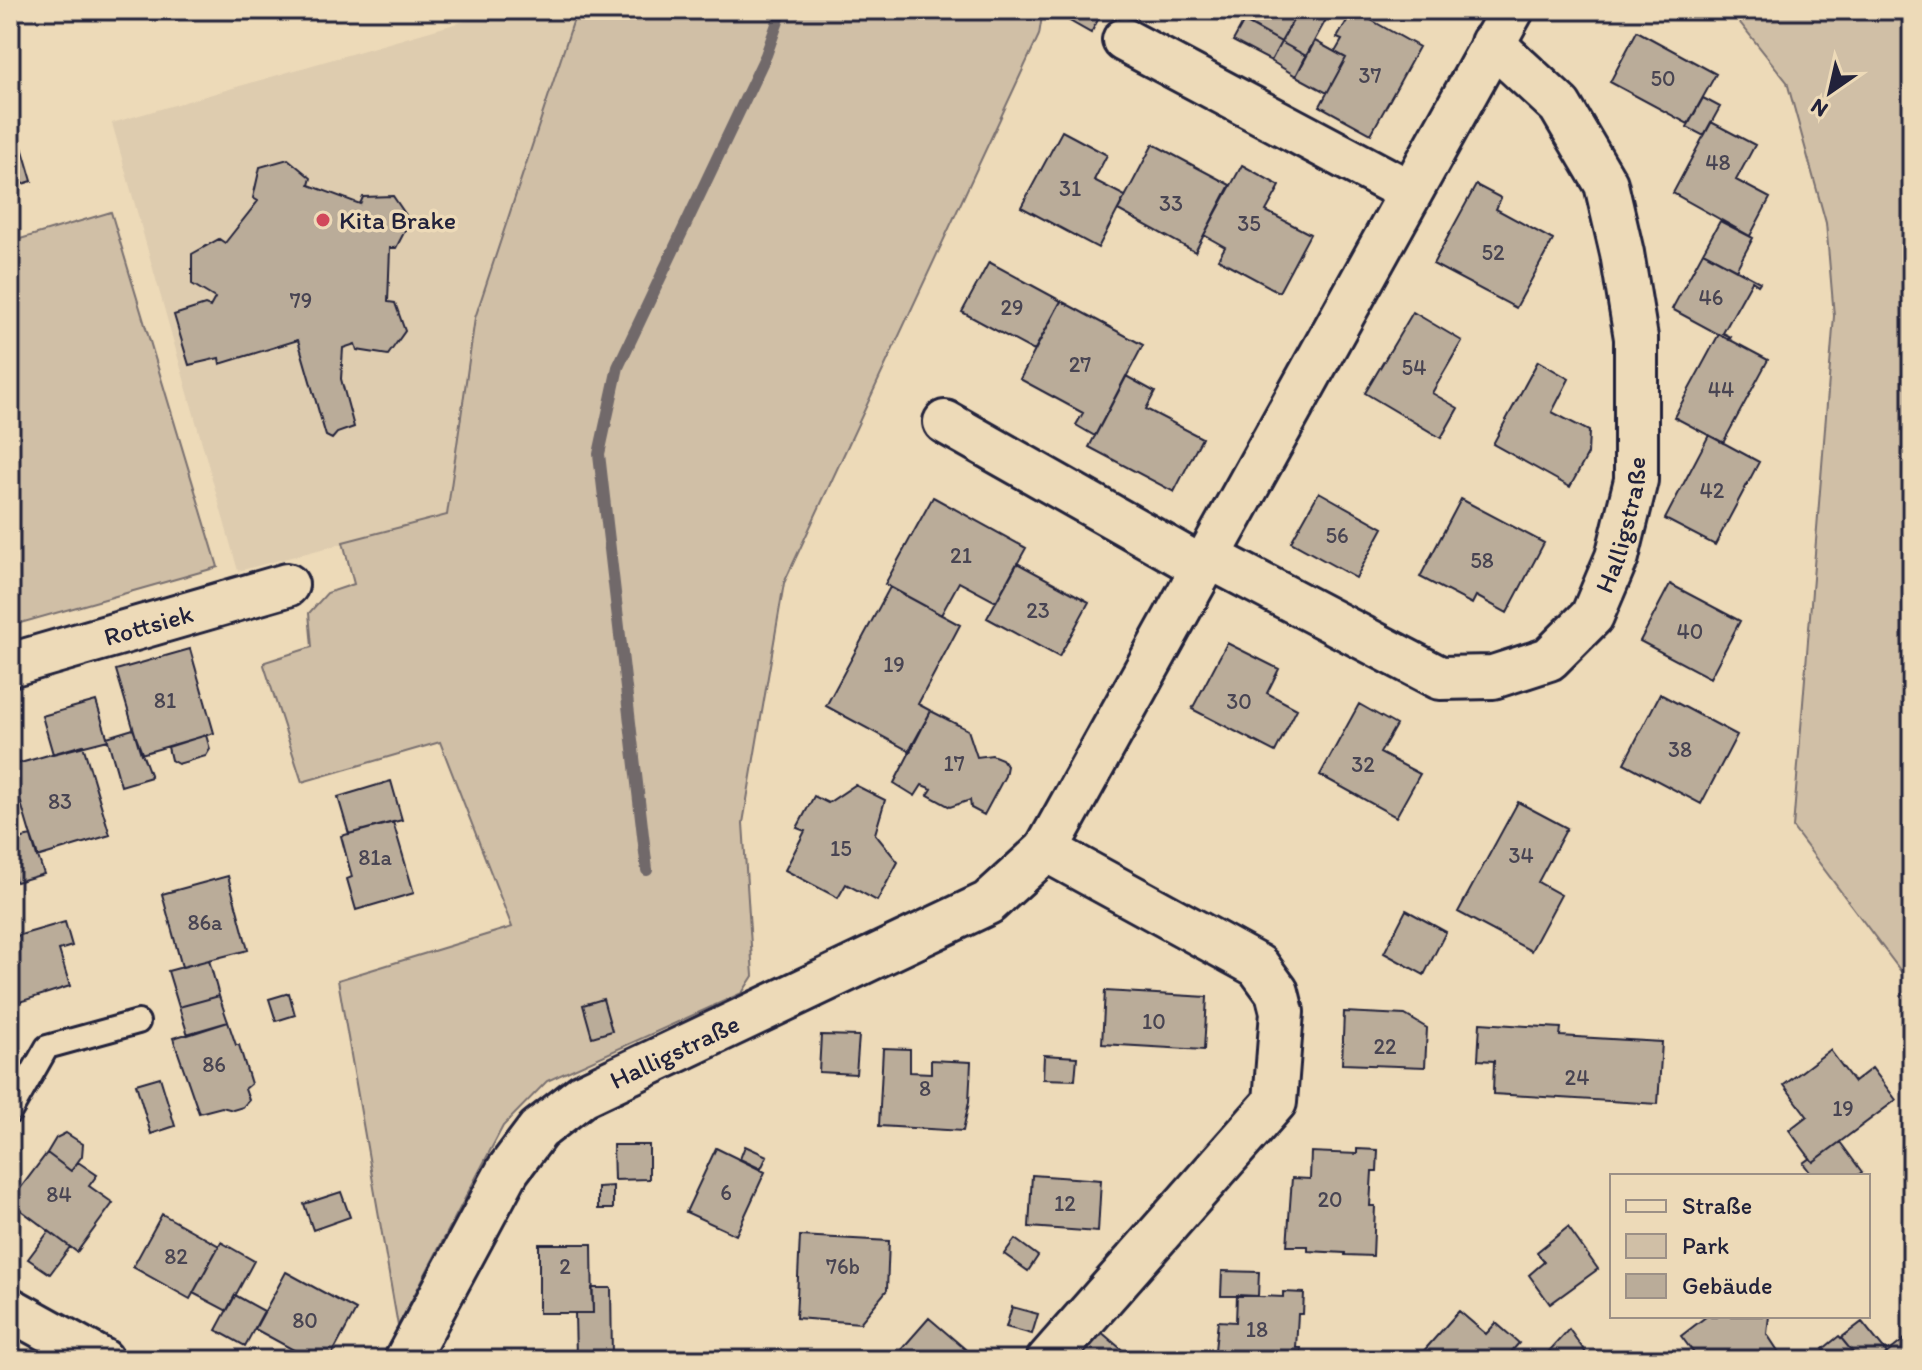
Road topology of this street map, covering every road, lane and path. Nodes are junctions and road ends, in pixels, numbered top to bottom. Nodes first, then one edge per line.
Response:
1 (1502, 27) edge
2 (1124, 40) dead end
3 (1410, 192) junction
4 (945, 422) dead end
5 (1206, 562) junction
6 (287, 585) dead end
7 (10, 665) edge
8 (1046, 850) junction
9 (138, 1022) dead end
10 (10, 1112) edge
11 (10, 1309) edge
12 (102, 1360) edge
13 (406, 1360) edge
14 (1048, 1360) edge

1 - 3 street, Halligstraße
1 - 5 street, Halligstraße
2 - 3 street
3 - 5 street, Halligstraße
4 - 5 street, Halligstraße
5 - 8 street, Halligstraße
6 - 7 street, Rottsiek
8 - 13 street, Halligstraße
8 - 14 street
9 - 10 lane
11 - 12 street

